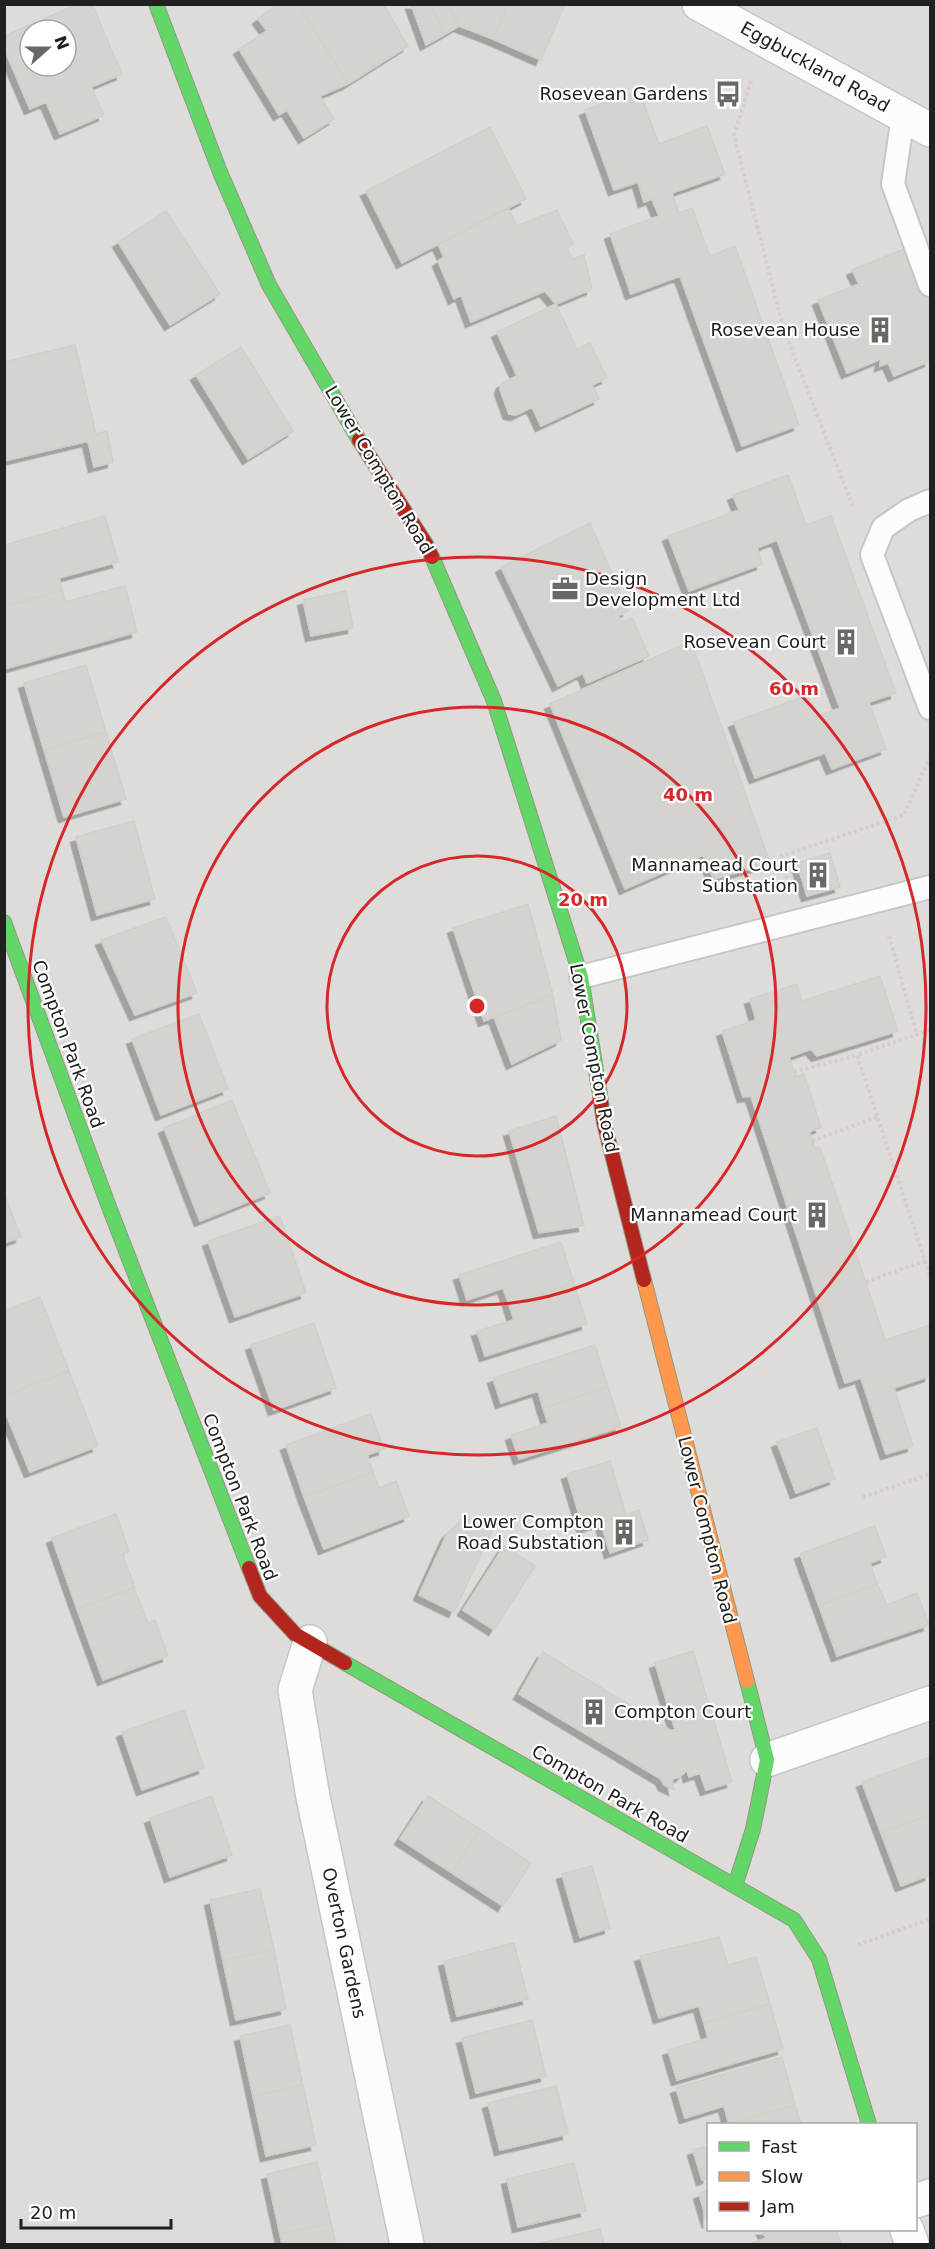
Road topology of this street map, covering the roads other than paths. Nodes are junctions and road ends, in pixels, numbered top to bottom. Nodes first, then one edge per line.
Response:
1 (156, 4) edge
2 (699, 4) edge
3 (917, 123) edge
4 (930, 285) edge
5 (930, 501) edge
6 (930, 708) edge
7 (930, 887) edge
8 (4, 922) edge
9 (581, 976) junction
10 (310, 1642) junction
11 (930, 1703) edge
12 (767, 1760) junction
13 (735, 1886) junction
14 (869, 2123) edge
15 (407, 2244) edge

1 - 9 street, Lower Compton Road
2 - 3 street, Eggbuckland Road
3 - 4 lane
5 - 6 lane
7 - 9 lane
8 - 10 street, Compton Park Road
9 - 12 street, Lower Compton Road
10 - 13 street, Compton Park Road
10 - 15 street, Overton Gardens
11 - 12 street
12 - 13 street, Lower Compton Road
13 - 14 street

